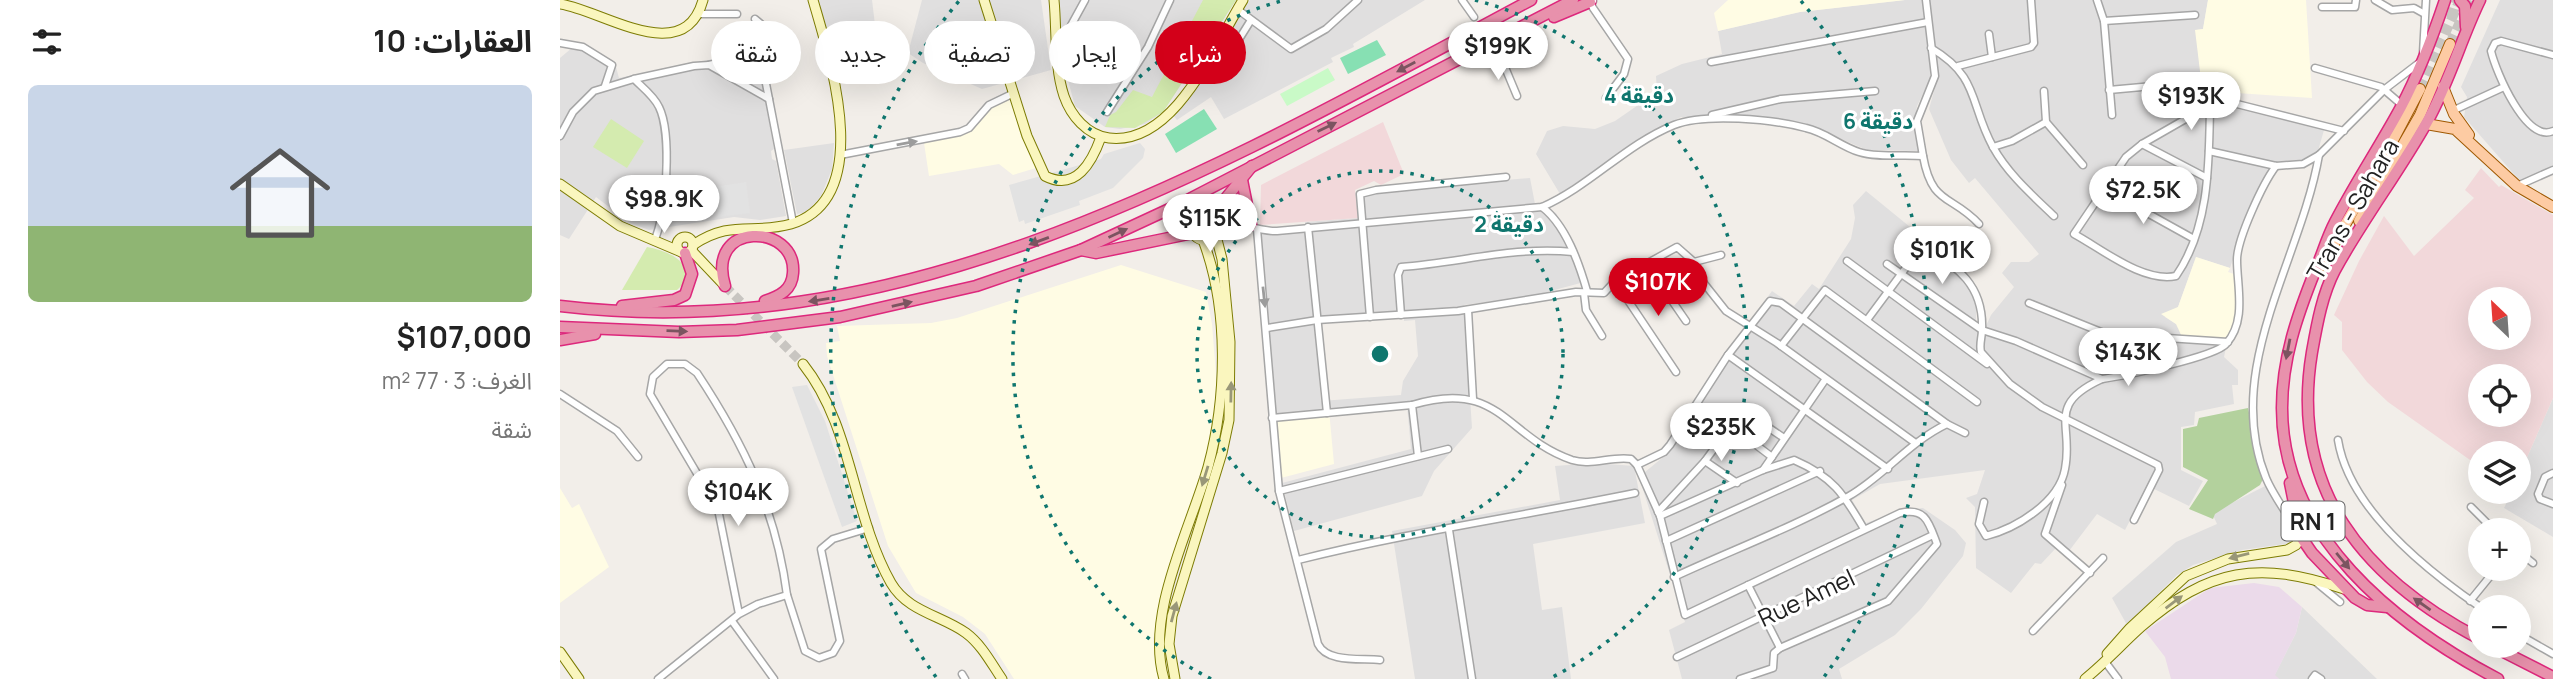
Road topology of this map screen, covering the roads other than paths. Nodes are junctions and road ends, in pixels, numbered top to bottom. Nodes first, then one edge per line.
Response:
1 (703, 0) edge
2 (813, 0) edge
3 (984, 0) edge
4 (1054, 0) edge
5 (1085, 0) edge
6 (1170, 0) edge
7 (1243, 0) edge
8 (1358, 0) edge
9 (1462, 0) edge
10 (1531, 0) edge
11 (1573, 0) edge
12 (1926, 0) edge
13 (2031, 0) edge
14 (2097, 0) edge
15 (2356, 0) edge
16 (2375, 0) edge
17 (2426, 0) edge
18 (2460, 0) edge
19 (2480, 0) edge
20 (1592, 1) edge
21 (2445, 3) edge
22 (560, 4) edge
23 (2322, 8) dead end
24 (1237, 9) junction
25 (2423, 13) junction
26 (699, 14) junction
27 (737, 14) dead end
28 (2195, 15) dead end
29 (1474, 17) joint
30 (755, 19) dead end
31 (1251, 20) junction
32 (757, 21) edge
33 (1055, 21) edge
34 (1073, 21) edge
35 (2104, 21) junction
36 (1928, 22) junction
37 (1246, 28) edge
38 (1479, 28) junction
39 (2466, 30) junction
40 (1989, 34) dead end
41 (1497, 40) junction
42 (560, 43) edge
43 (2450, 44) tunnel mouth
44 (1931, 48) junction
45 (2553, 55) edge
46 (1992, 57) junction
47 (2423, 60) junction
48 (1711, 62) dead end
49 (709, 65) joint
50 (1958, 66) junction
51 (2315, 68) dead end
52 (634, 79) junction
53 (766, 84) edge
54 (1064, 84) edge
55 (2164, 85) dead end
56 (605, 86) junction
57 (2443, 87) junction
58 (2504, 87) junction
59 (2385, 89) junction
60 (2420, 89) tunnel mouth
61 (2109, 90) junction
62 (1875, 91) dead end
63 (2044, 91) dead end
64 (1014, 93) junction
65 (1517, 96) dead end
66 (1606, 98) dead end
67 (769, 99) junction
68 (2210, 105) junction
69 (2402, 105) junction
70 (2452, 111) junction
71 (1107, 112) dead end
72 (2112, 115) dead end
73 (1706, 117) junction
74 (2046, 122) junction
75 (2426, 124) junction
76 (2344, 131) junction
77 (2553, 131) edge
78 (560, 136) edge
79 (1101, 137) junction
80 (2142, 144) junction
81 (1993, 147) junction
82 (2479, 150) junction
83 (2210, 151) junction
84 (840, 155) junction
85 (2319, 155) junction
86 (1923, 156) junction
87 (1255, 162) junction
88 (2083, 165) dead end
89 (2276, 166) junction
90 (2553, 170) edge
91 (1506, 177) dead end
92 (2207, 178) junction
93 (1242, 180) junction
94 (560, 184) edge
95 (2517, 186) junction
96 (2105, 189) junction
97 (1542, 206) junction
98 (2553, 207) edge
99 (2054, 216) dead end
100 (1362, 222) junction
101 (793, 223) junction
102 (1979, 223) dead end
103 (1214, 226) junction
104 (1254, 227) junction
105 (1308, 227) junction
106 (1193, 233) junction
107 (2194, 239) junction
108 (1203, 240) junction
109 (654, 241) junction
110 (685, 246) junction
111 (1081, 250) junction
112 (1573, 252) junction
113 (1721, 256) dead end
114 (1847, 261) dead end
115 (1694, 262) junction
116 (1646, 263) junction
117 (1887, 264) dead end
118 (2335, 271) junction
119 (1901, 274) junction
120 (1615, 281) junction
121 (2309, 285) junction
122 (725, 286) joint
123 (1889, 291) junction
124 (1584, 293) junction
125 (2029, 303) dead end
126 (560, 306) edge
127 (750, 307) junction
128 (613, 310) junction
129 (1468, 310) junction
130 (1401, 315) junction
131 (1370, 317) junction
132 (1802, 319) junction
133 (1317, 320) junction
134 (1867, 320) junction
135 (1686, 321) dead end
136 (1749, 326) junction
137 (560, 327) edge
138 (1267, 328) junction
139 (648, 330) junction
140 (1982, 330) junction
141 (1602, 336) dead end
142 (560, 340) edge
143 (2228, 342) junction
144 (1781, 346) junction
145 (1728, 355) junction
146 (803, 365) tunnel mouth
147 (1997, 371) junction
148 (1676, 372) dead end
149 (2102, 379) junction
150 (1825, 380) junction
151 (560, 394) edge
152 (1473, 399) junction
153 (1976, 402) dead end
154 (1412, 405) junction
155 (1805, 410) junction
156 (1327, 413) junction
157 (1272, 418) junction
158 (2063, 419) junction
159 (1947, 424) junction
160 (1731, 426) junction
161 (1965, 433) dead end
162 (1784, 438) junction
163 (2338, 440) dead end
164 (1914, 442) junction
165 (2285, 446) junction
166 (1448, 449) dead end
167 (1418, 456) junction
168 (638, 457) dead end
169 (1772, 457) junction
170 (1705, 461) junction
171 (1637, 465) junction
172 (2066, 468) junction
173 (1888, 469) junction
174 (1763, 470) junction
175 (1820, 471) junction
176 (2553, 473) edge
177 (1737, 483) junction
178 (1279, 491) junction
179 (1634, 493) dead end
180 (1846, 497) junction
181 (1984, 502) dead end
182 (2553, 504) edge
183 (2470, 507) dead end
184 (1659, 514) junction
185 (2481, 518) edge
186 (2134, 520) dead end
187 (869, 528) junction
188 (1864, 529) junction
189 (1449, 530) junction
190 (1933, 535) junction
191 (2301, 537) junction
192 (1666, 541) junction
193 (2104, 558) dead end
194 (1298, 560) junction
195 (2090, 573) junction
196 (1674, 577) junction
197 (2310, 578) junction
198 (2487, 581) edge
199 (1748, 585) junction
200 (2344, 589) junction
201 (788, 595) junction
202 (2475, 595) edge
203 (2468, 599) edge
204 (2340, 602) dead end
205 (2387, 607) junction
206 (738, 614) junction
207 (1764, 617) junction
208 (732, 621) junction
209 (2033, 631) dead end
210 (2468, 632) edge
211 (2531, 641) edge
212 (1780, 648) junction
213 (560, 652) edge
214 (2553, 654) edge
215 (1677, 657) dead end
216 (2516, 658) edge
217 (1380, 660) dead end
218 (2106, 663) junction
219 (2553, 677) edge
220 (579, 679) edge
221 (658, 679) edge
222 (774, 679) edge
223 (1002, 679) edge
224 (1164, 679) edge
225 (1175, 679) edge
226 (1472, 679) edge
227 (1740, 679) edge
228 (2077, 679) edge
229 (2085, 679) edge
230 (2118, 679) edge
231 (2312, 679) edge
232 (2321, 679) edge
233 (2498, 679) edge

1 - 26 street
2 - 84 street
3 - 64 street
4 - 33 street
5 - 34 street
6 - 71 street
7 - 24 street
8 - 31 street
9 - 29 street
10 - 38 highway
11 - 41 highway
12 - 36 street
13 - 46 street
14 - 35 street
15 - 23 street
16 - 25 street
17 - 25 street
18 - 39 highway
19 - 39 highway, Trans - Sahara
20 - 41 highway
20 - 66 street
21 - 47 highway, Trans - Sahara
22 - 26 street
24 - 31 street
24 - 79 street
25 - 47 street
26 - 27 street
28 - 35 street
29 - 38 highway
30 - 32 street
31 - 37 street
35 - 61 street
36 - 44 street
36 - 48 street
38 -> 127 highway
39 - 57 highway, Trans - Sahara / RN 1
40 - 46 street
41 - 65 street
87 -> 41 highway
42 - 56 street
43 - 118 main road, RN 1
44 - 50 street
44 - 86 street
45 - 58 street
46 - 50 street
47 - 59 street
47 - 69 highway, Trans - Sahara
49 - 52 street
49 - 67 street
50 - 81 street
51 - 59 street
52 - 56 street
52 - 109 street
53 - 67 street
54 - 79 street
55 - 61 street
56 - 78 street
57 - 70 main road
57 - 75 highway, Trans - Sahara / RN 1
58 - 70 street
58 - 77 street
59 - 69 street
59 - 76 street
60 - 121 main road, Trans - Sahara / RN 1
61 - 72 street
62 - 73 street
63 - 74 street
64 - 79 street
84 -> 64 street
67 - 101 street
68 - 76 street
68 - 80 street
68 - 83 street
69 - 121 highway, Trans - Sahara / RN 1
70 - 82 main road
73 - 86 street
73 - 97 street
74 - 81 street
74 - 88 street
75 - 82 main road
75 - 118 highway, Trans - Sahara / RN 1
76 - 85 street
80 - 92 street
80 - 96 street
81 - 99 street
82 - 95 main road
83 - 89 street
83 - 92 street
84 - 101 street
85 - 89 street
85 - 191 street
86 - 102 street
87 - 93 highway
111 -> 87 highway
89 - 143 street
90 - 95 street
91 - 100 street
92 - 107 street
93 - 103 highway
93 - 104 highway
94 - 109 street
95 - 98 main road
96 - 107 street
96 - 107 street
97 - 100 street
97 - 112 street
100 - 105 street
100 - 131 street
101 - 110 street
103 - 104 street
103 - 106 street
103 - 108 street
225 -> 103 street
104 - 105 street
104 -> 138 street
105 - 133 street
106 - 108 street
106 - 111 highway
108 -> 224 street
109 - 110 street
110 - 122 street
110 - 128 highway
139 -> 111 highway
112 - 124 street
112 - 130 street
113 - 115 street
114 - 123 street
115 - 116 street
115 - 136 street
116 - 120 street
116 - 135 street
117 - 119 street
210 -> 118 highway, Trans - Sahara / RN 1
119 - 123 street
119 - 140 street
119 - 140 street
120 - 124 street
120 - 148 street
121 -> 165 highway, Trans - Sahara / RN 1
122 - 127 highway
123 - 134 street
123 - 147 street
124 - 129 street
124 - 141 street
125 - 143 street
126 - 128 highway
127 - 128 highway
129 - 130 street
129 - 152 street
130 - 131 street
131 - 133 street
132 - 134 street
132 - 136 street
132 - 144 street
132 - 159 street
133 - 138 street
133 - 156 street
134 - 153 street
136 - 144 street
136 - 145 street
137 - 139 highway
138 - 157 street
139 - 142 highway
140 - 147 street
140 - 149 street
143 - 149 street
144 - 150 street
145 - 155 street
145 - 171 street
146 - 187 street
147 - 158 street
149 - 158 street
150 - 155 street
150 - 164 street
151 - 168 street
152 - 154 street
152 - 171 street
154 - 156 street
154 - 167 street
155 - 162 street
155 - 173 street
156 - 157 street
157 - 178 street
158 - 172 street
158 - 186 street
159 - 161 street
159 - 164 street
160 - 162 street
160 - 169 street
160 - 170 street
162 - 169 street
163 - 203 street
164 - 173 street
165 - 191 highway
165 -> 205 highway, Trans - Sahara / RN 1
166 - 167 street
167 - 178 street
169 - 174 street
170 - 177 street
170 - 184 street
171 - 184 street
172 - 181 street
172 - 195 street
173 - 180 street
174 - 175 street
174 - 177 street
175 - 180 street
175 - 192 street
176 - 182 street
177 - 184 street
178 - 194 street
179 - 189 street
180 - 188 street
180 - 196 street
183 - 185 street
184 - 192 street
187 - 201 street
187 - 223 street
188 - 190 street
188 - 199 street
189 - 194 street
189 - 226 street
190 - 207 street, Rue Amel
190 - 212 street
191 - 200 highway
191 -> 228 street
192 - 196 street
193 - 195 street
194 - 217 street
195 - 209 street
196 - 199 street
197 - 200 street
197 - 204 street
218 -> 197 street
198 - 202 street
199 - 207 street
200 - 205 highway
201 - 206 street
201 - 206 street
205 - 233 highway, Trans - Sahara / RN 1
206 - 208 street
207 - 212 street
207 - 215 street, Rue Amel
208 - 221 street
208 - 222 street
211 - 214 street
212 - 227 street
213 - 220 street
216 - 219 highway
218 - 229 street
218 - 230 street
231 - 232 street

